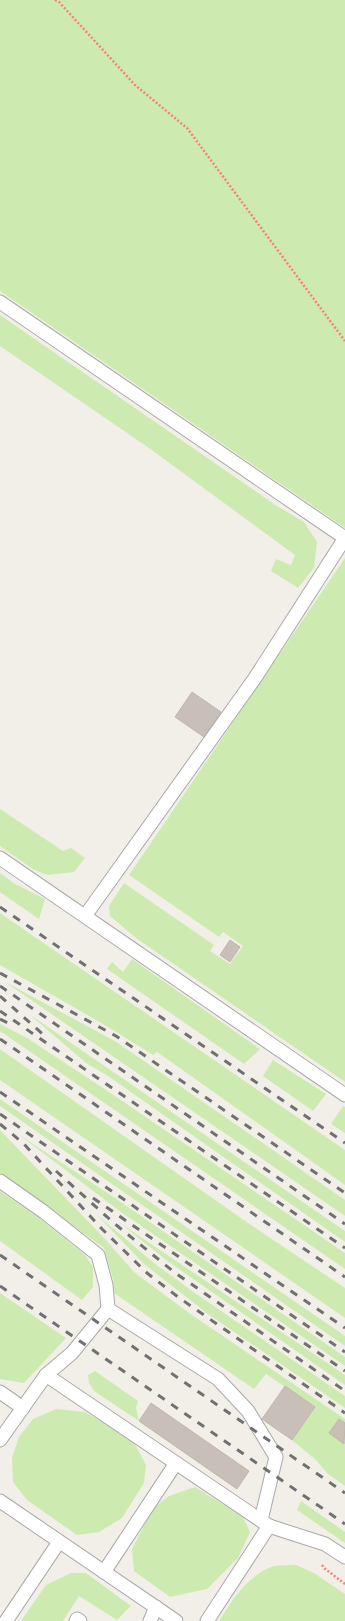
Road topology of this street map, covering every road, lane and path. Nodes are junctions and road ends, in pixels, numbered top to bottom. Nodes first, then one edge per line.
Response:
1 (55, 0) edge
2 (0, 302) edge
3 (345, 341) edge
4 (345, 538) edge
5 (0, 858) edge
6 (85, 916) junction
7 (345, 1095) edge
8 (0, 1181) edge
9 (108, 1309) junction
10 (46, 1375) junction
11 (0, 1392) edge
12 (23, 1408) junction
13 (0, 1440) edge
14 (176, 1463) junction
15 (2, 1508) edge
16 (265, 1523) junction
17 (59, 1542) junction
18 (345, 1557) edge
19 (104, 1572) junction
20 (156, 1607) junction
21 (6, 1621) edge
22 (76, 1621) edge
23 (80, 1621) edge
24 (150, 1621) edge
25 (176, 1621) edge
26 (207, 1621) edge

1 - 3 path
2 - 4 lane
4 - 6 lane
5 - 6 lane
6 - 7 lane
8 - 9 lane
9 - 10 lane
9 - 16 lane
10 - 12 lane
10 - 14 lane
11 - 12 lane
12 - 13 lane
14 - 16 lane
14 - 19 lane
15 - 17 lane
16 - 18 lane
16 - 26 lane
17 - 19 lane
17 - 21 lane
19 - 20 lane
20 - 24 lane
20 - 25 lane
22 - 23 lane

